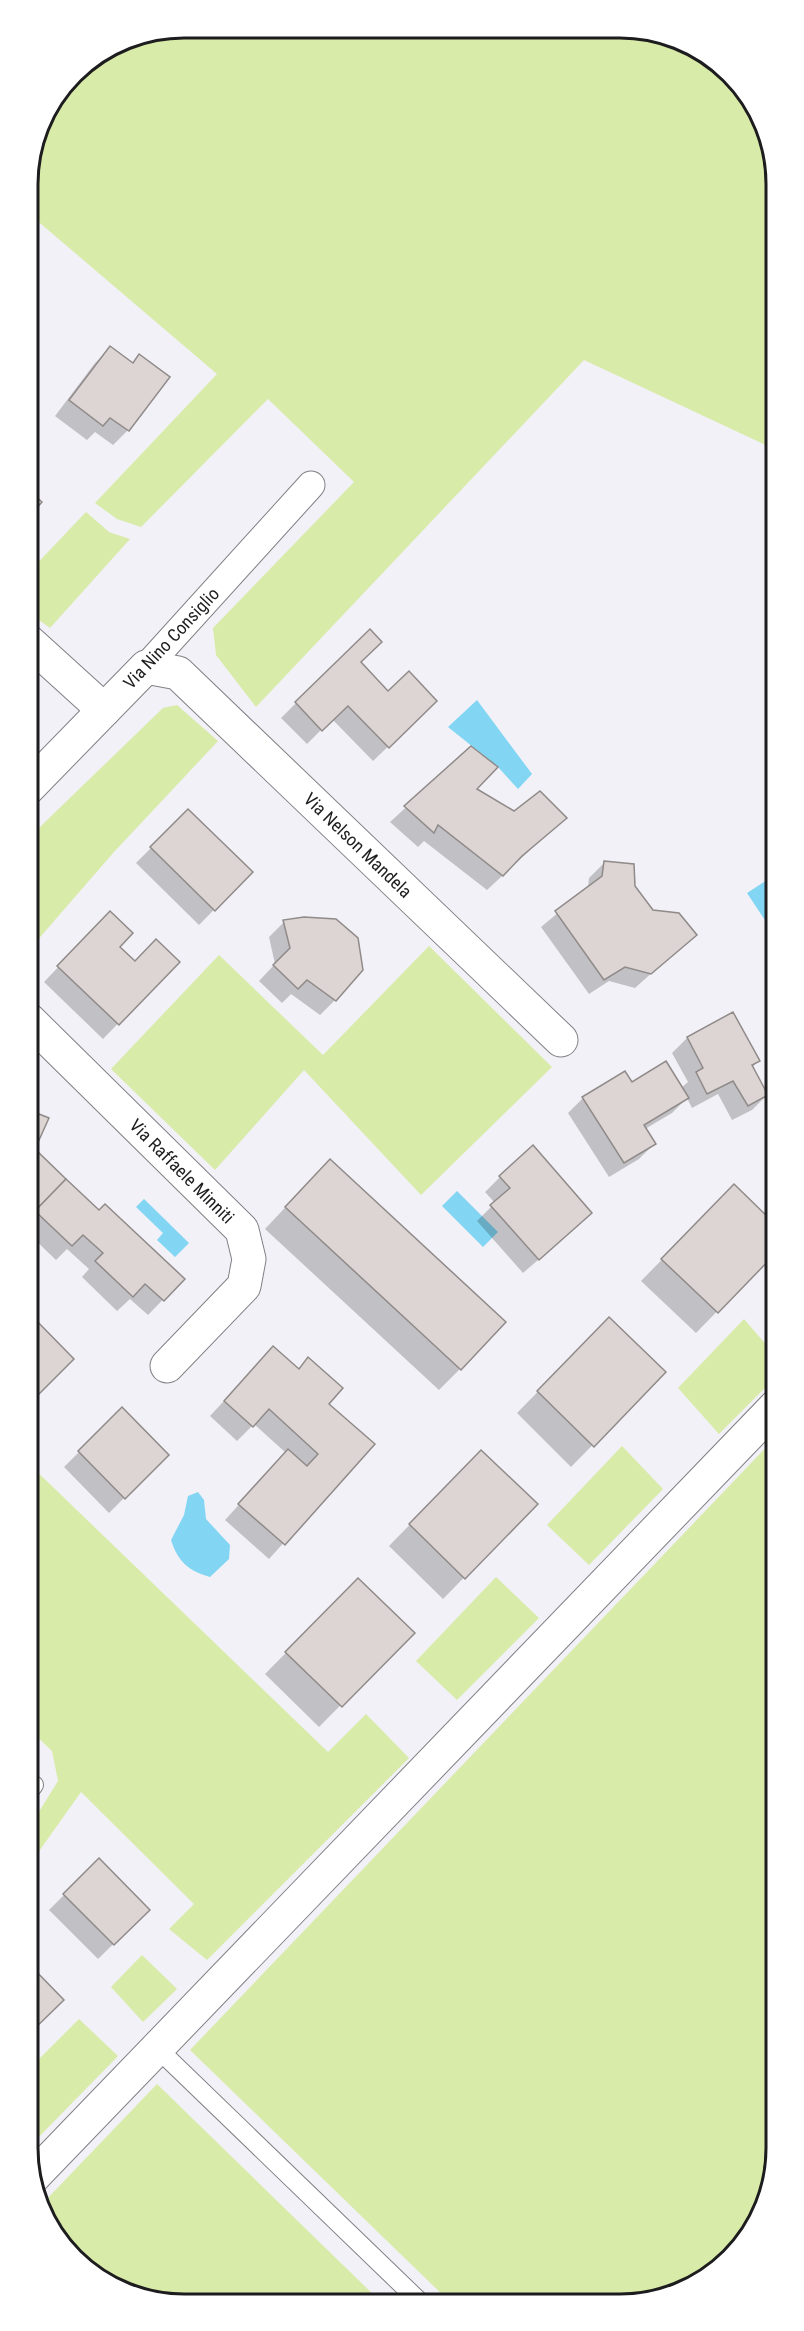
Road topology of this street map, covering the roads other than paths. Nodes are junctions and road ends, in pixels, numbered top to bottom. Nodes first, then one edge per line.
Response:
1 (311, 485) dead end
2 (38, 650) edge
3 (146, 667) junction
4 (104, 710) junction
5 (38, 778) edge
6 (38, 1030) edge
7 (561, 1040) dead end
8 (167, 1366) dead end
9 (766, 1416) edge
10 (157, 2048) junction
11 (39, 2170) edge
12 (412, 2294) edge

1 - 3 street, Via Nino Consiglio
2 - 4 street
3 - 4 street, Via Nino Consiglio
3 - 7 street, Via Nelson Mandela
4 - 5 street, Via Nino Consiglio
6 - 8 street, Via Raffaele Minniti
9 - 10 street
10 - 11 street
10 - 12 lane

